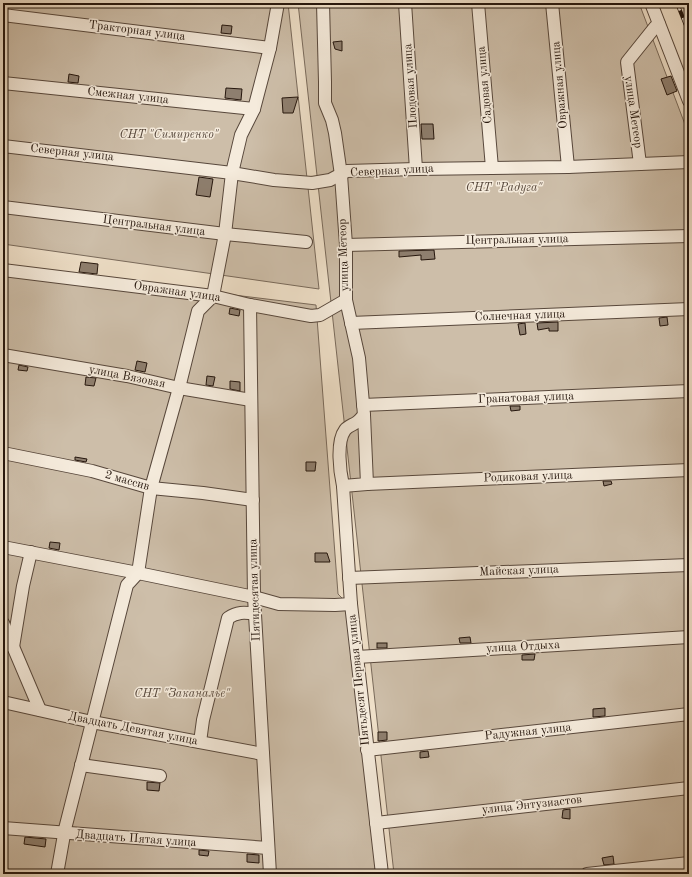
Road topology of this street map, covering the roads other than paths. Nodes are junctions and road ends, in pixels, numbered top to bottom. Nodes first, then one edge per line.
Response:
1 (278, 3) edge
2 (323, 3) edge
3 (405, 3) edge
4 (478, 3) edge
5 (552, 3) edge
6 (651, 3) edge
7 (3, 15) edge
8 (659, 24) junction
9 (270, 48) junction
10 (3, 83) edge
11 (689, 101) edge
12 (254, 109) junction
13 (3, 146) edge
14 (689, 162) edge
15 (640, 164) junction
16 (568, 167) junction
17 (492, 168) junction
18 (416, 169) junction
19 (232, 173) junction
20 (341, 175) junction
21 (3, 207) edge
22 (225, 234) junction
23 (689, 236) edge
24 (306, 242) dead end
25 (346, 245) junction
26 (3, 270) edge
27 (213, 296) junction
28 (346, 300) junction
29 (250, 305) junction
30 (689, 309) edge
31 (351, 323) junction
32 (3, 354) edge
33 (179, 388) junction
34 (689, 391) edge
35 (251, 400) junction
36 (363, 410) junction
37 (3, 454) edge
38 (689, 470) edge
39 (367, 484) junction
40 (343, 486) junction
41 (151, 488) junction
42 (252, 500) junction
43 (3, 547) edge
44 (31, 552) junction
45 (689, 565) edge
46 (138, 572) junction
47 (349, 578) junction
48 (254, 597) junction
49 (351, 604) junction
50 (255, 614) junction
51 (3, 623) edge
52 (689, 637) edge
53 (13, 647) junction
54 (357, 657) junction
55 (3, 702) edge
56 (40, 710) junction
57 (689, 714) edge
58 (92, 722) junction
59 (200, 742) junction
60 (367, 750) junction
61 (263, 754) junction
62 (81, 765) junction
63 (160, 776) dead end
64 (689, 788) edge
65 (376, 823) junction
66 (3, 828) edge
67 (64, 834) junction
68 (268, 848) junction
69 (689, 863) edge
70 (57, 874) edge
71 (270, 874) edge
72 (382, 874) edge
73 (586, 874) edge

1 - 9 street
2 - 20 street, улица Метеор
3 - 18 street, Плодовая улица
4 - 17 street, Садовая улица
5 - 16 street, Овражная улица
6 - 8 street
7 - 9 street, Тракторная улица
8 - 11 street
8 - 15 street, улица Метеор
9 - 12 street
10 - 12 street, Смежная улица
12 - 19 street
13 - 19 street, Северная улица
14 - 15 street, Северная улица
15 - 16 street, Северная улица
16 - 17 street, Северная улица
17 - 18 street, Северная улица
18 - 20 street, Северная улица
19 - 20 street, Северная улица
19 - 22 street
20 - 25 street, улица Метеор
21 - 22 street, Центральная улица
22 - 24 street, Центральная улица
22 - 27 street
23 - 25 street, Центральная улица
25 - 28 street, улица Метеор
26 - 27 street, Овражная улица
27 - 29 street, Овражная улица
27 - 33 street
28 - 29 street, Овражная улица
28 - 31 street, улица Метеор
29 - 35 street, Пятидесятая улица
30 - 31 street, Солнечная улица
31 - 36 street, улица Метеор
32 - 33 street, улица Вязовая
33 - 35 street, улица Вязовая
33 - 41 street
34 - 36 street, Гранатовая улица
35 - 42 street, Пятидесятая улица
36 - 39 street, улица Метеор
36 - 40 street, Пятьдесят Первая улица
37 - 41 street, 2 массив
38 - 39 street, Родиковая улица
39 - 40 street
40 - 47 street, Пятьдесят Первая улица
41 - 42 street, 2 массив
41 - 46 street
42 - 48 street, Пятидесятая улица
43 - 44 street
44 - 46 street
44 - 53 street
45 - 47 street, Майская улица
46 - 48 street
46 - 58 street
47 - 49 street, Пятьдесят Первая улица
48 - 49 street
48 - 50 street, Пятидесятая улица
49 - 54 street, Пятьдесят Первая улица
50 - 59 street
50 - 61 street, Пятидесятая улица
51 - 53 street
52 - 54 street, улица Отдыха
53 - 56 street
54 - 60 street, Пятьдесят Первая улица
55 - 56 street, Двадцать Девятая улица
56 - 58 street, Двадцать Девятая улица
57 - 60 street, Радужная улица
58 - 59 street, Двадцать Девятая улица
58 - 62 street
59 - 61 street, Двадцать Девятая улица
60 - 65 street, Пятьдесят Первая улица
61 - 68 street, Пятидесятая улица
62 - 63 street
62 - 67 street
64 - 65 street, улица Энтузиастов
65 - 72 street, Пятьдесят Первая улица
66 - 67 street, Двадцать Пятая улица
67 - 68 street, Двадцать Пятая улица
67 - 70 street
68 - 71 street, Пятидесятая улица
69 - 73 street

